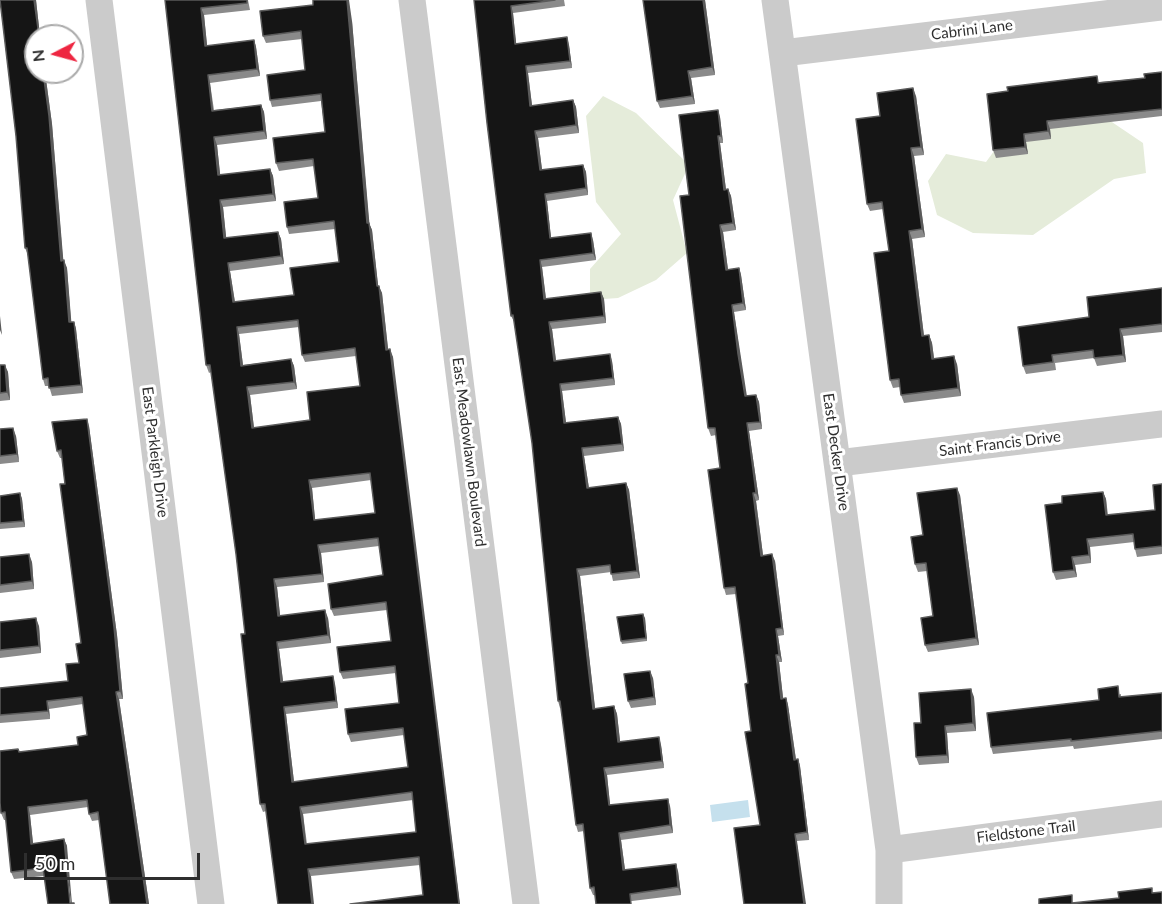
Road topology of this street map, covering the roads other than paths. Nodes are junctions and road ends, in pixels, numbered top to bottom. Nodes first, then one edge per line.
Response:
1 (99, 0) edge
2 (412, 0) edge
3 (775, 0) edge
4 (1162, 7) edge
5 (783, 53) junction
6 (1162, 424) edge
7 (838, 463) junction
8 (1162, 814) edge
9 (889, 850) junction
10 (211, 904) edge
11 (526, 904) edge
12 (889, 904) edge

1 - 10 street, East Parkleigh Drive
2 - 11 street, East Meadowlawn Boulevard
3 - 5 street, East Decker Drive
4 - 5 street, Cabrini Lane
5 - 7 street, East Decker Drive
6 - 7 street, Saint Francis Drive
7 - 9 street, East Decker Drive
8 - 9 street, Fieldstone Trail
9 - 12 street, East Decker Drive

